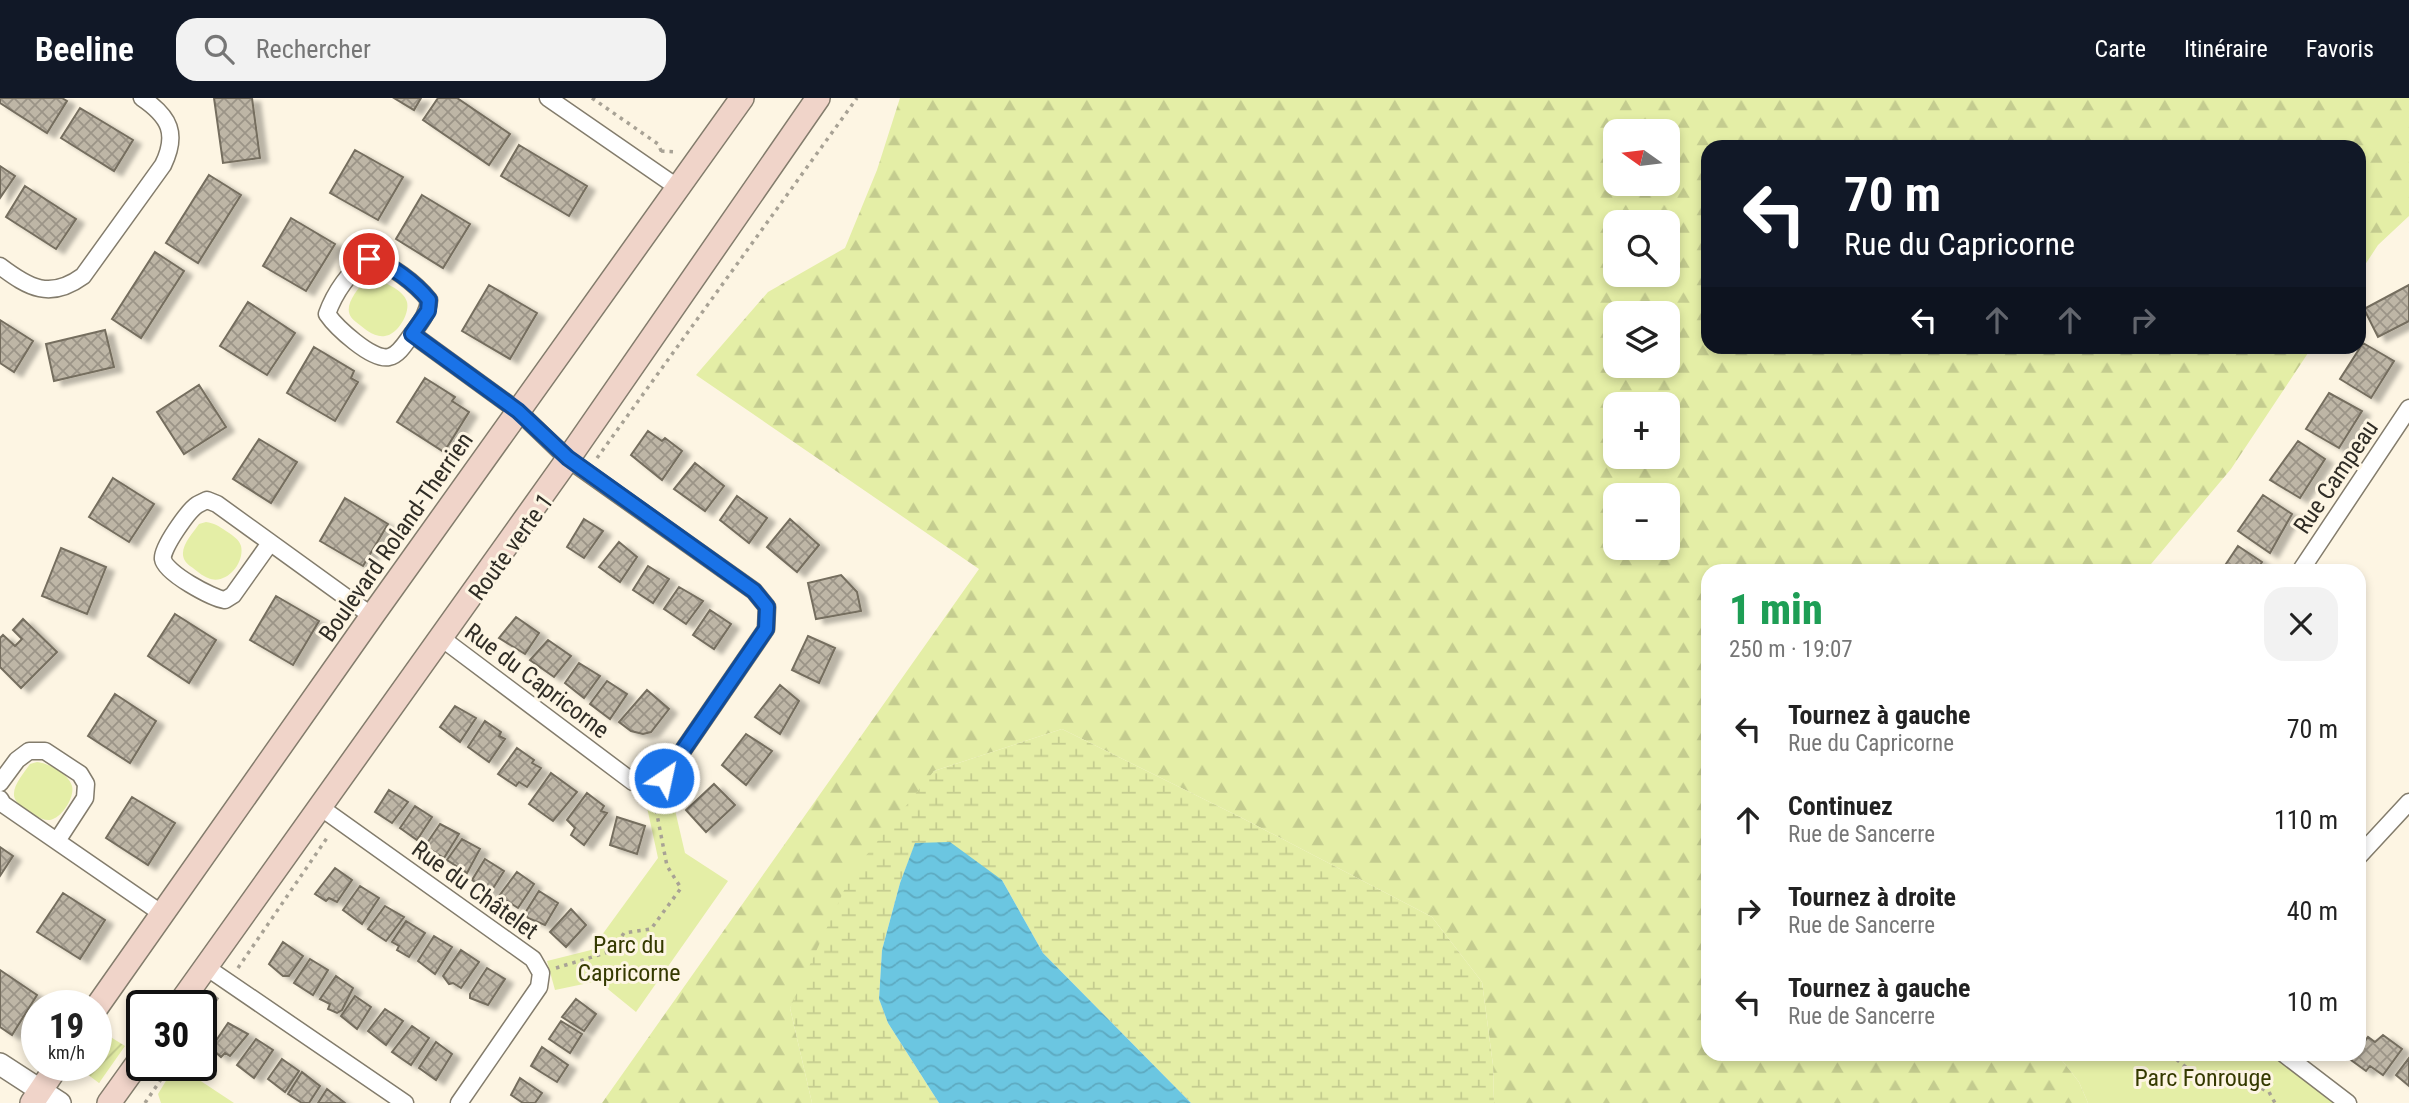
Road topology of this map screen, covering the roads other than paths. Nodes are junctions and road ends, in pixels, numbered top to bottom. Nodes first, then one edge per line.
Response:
1 (142, 98) edge
2 (548, 98) edge
3 (742, 98) edge
4 (818, 98) edge
5 (677, 187) junction
6 (0, 266) edge
7 (412, 334) junction
8 (2409, 408) edge
9 (518, 411) junction
10 (568, 458) junction
11 (270, 543) junction
12 (2305, 564) edge
13 (372, 616) junction
14 (440, 637) junction
15 (0, 783) edge
16 (0, 799) edge
17 (2409, 802) edge
18 (320, 807) junction
19 (57, 841) junction
20 (2366, 848) edge
21 (162, 913) junction
22 (206, 967) junction
23 (109, 990) edge
24 (189, 990) edge
25 (2293, 1061) edge
26 (0, 1064) edge
27 (126, 1079) edge
28 (47, 1081) edge
29 (36, 1097) edge
30 (60, 1103) edge
31 (109, 1103) edge
32 (405, 1103) edge
33 (459, 1103) edge
34 (2348, 1103) edge

1 - 6 street
2 - 5 street
3 - 5 main road, Boulevard Roland-Therrien
4 - 10 main road
5 - 9 main road, Boulevard Roland-Therrien
7 - 7 street
7 - 9 street
8 - 12 street, Rue Campeau
9 - 10 street
9 - 13 main road, Boulevard Roland-Therrien
10 - 14 main road
10 - 14 street, Rue du Capricorne
11 - 11 street
11 - 13 street
13 - 21 main road, Boulevard Roland-Therrien
14 - 18 main road
15 - 19 street
16 - 19 street
17 - 20 street
18 - 22 main road
18 - 33 street, Rue du Châtelet
19 - 21 street
21 - 23 main road, Boulevard Roland-Therrien
22 - 24 main road
22 - 32 street
25 - 34 street
26 - 29 street
27 - 31 main road
28 - 29 main road
29 - 30 street

